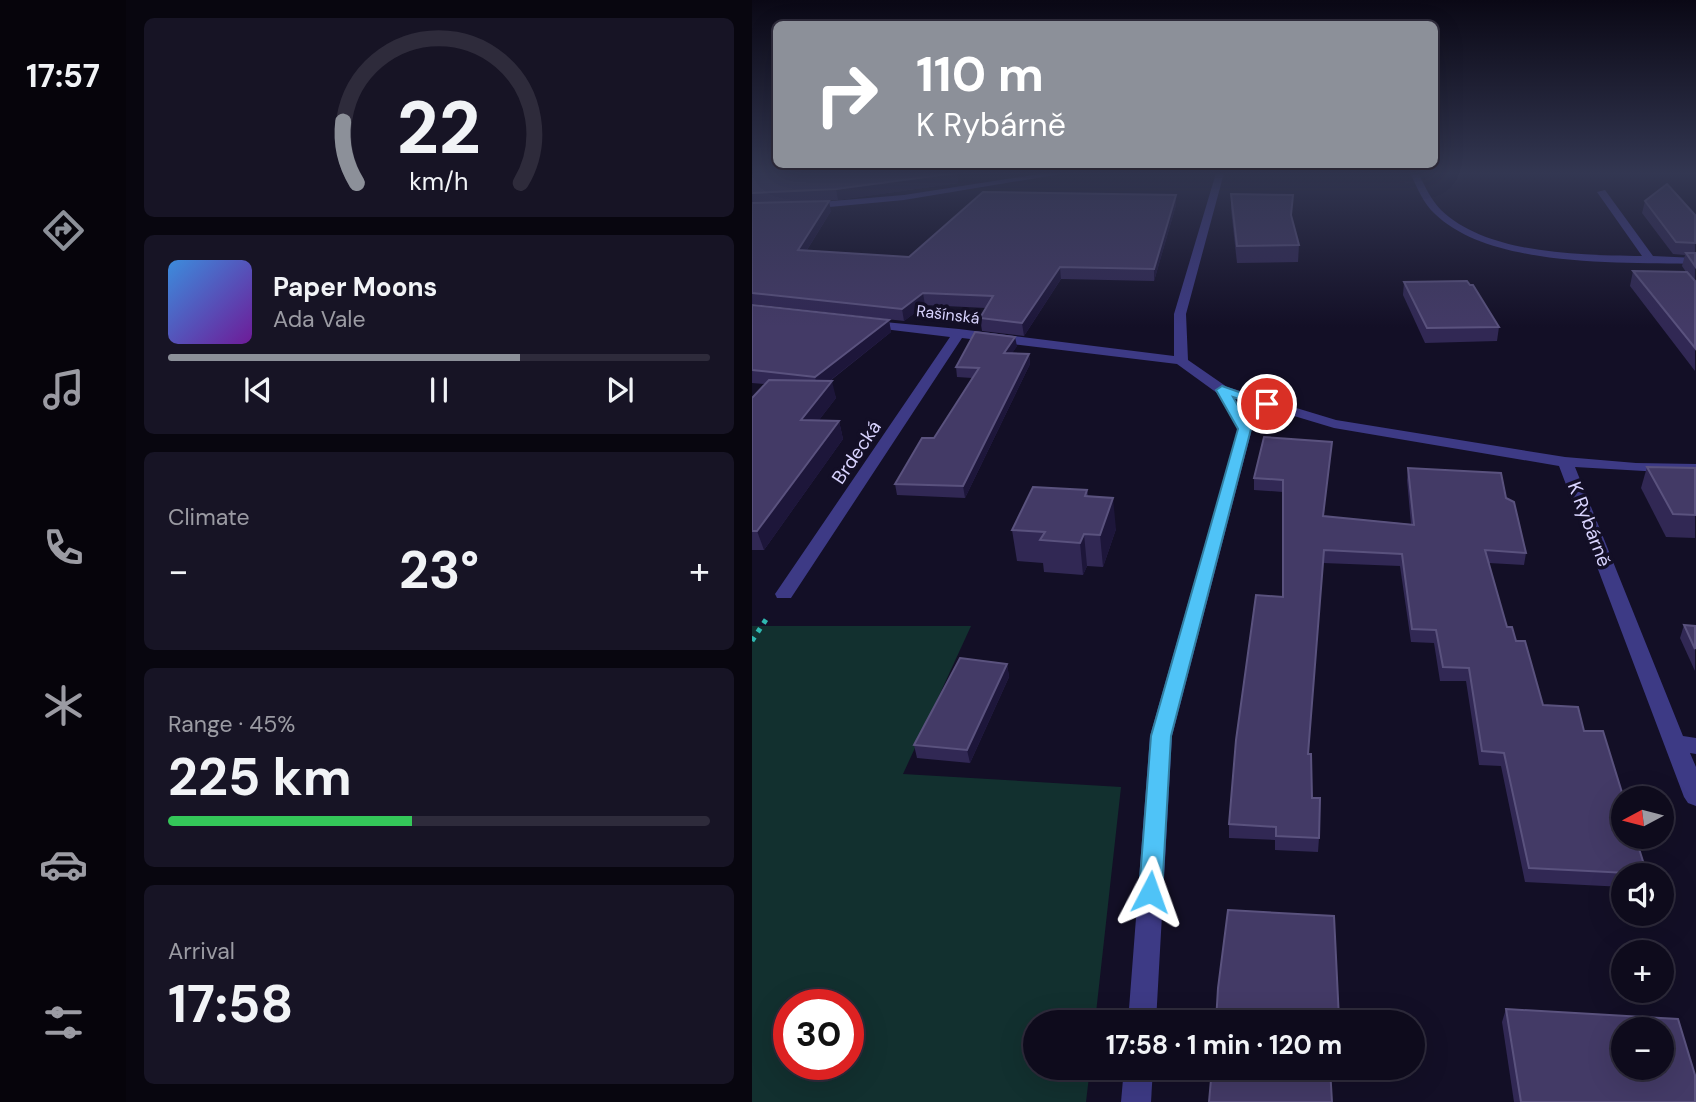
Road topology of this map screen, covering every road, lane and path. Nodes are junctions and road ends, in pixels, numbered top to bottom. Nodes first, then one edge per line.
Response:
1 (1205, 224) edge
2 (1460, 224) edge
3 (1625, 224) edge
4 (1649, 258) junction
5 (1695, 261) edge
6 (849, 321) edge
7 (959, 333) junction
8 (1181, 361) junction
9 (1222, 390) junction
10 (1565, 462) junction
11 (1695, 469) edge
12 (784, 594) dead end
13 (1685, 744) edge
14 (1695, 797) edge
15 (1143, 1010) edge
16 (1138, 1080) edge
17 (1136, 1102) edge

1 - 8 street
2 - 4 street
3 - 4 street
4 - 5 street
6 - 7 street, Rašínská
7 - 8 street, Rašínská
7 - 12 street, Brdecká
8 - 9 street
9 - 10 street, K Rybárně
9 - 15 street
10 - 11 street
10 - 13 street, K Rybárně
13 - 14 street, K Rybárně
16 - 17 street

